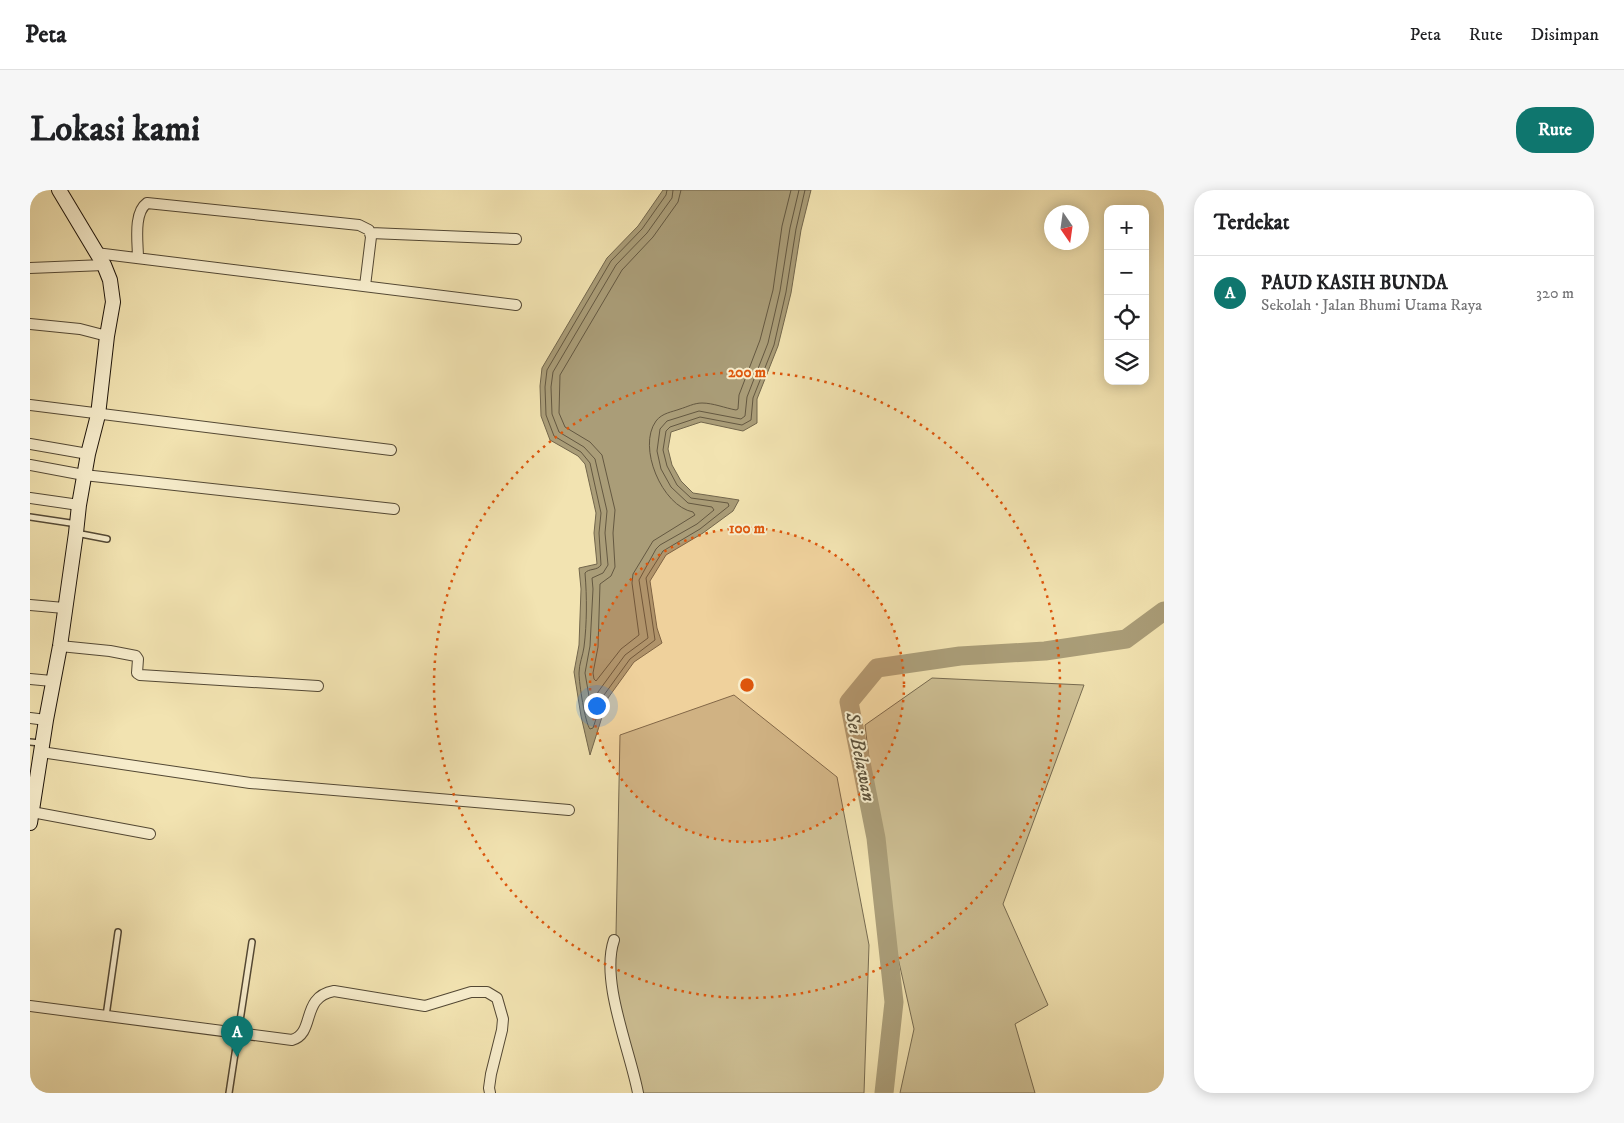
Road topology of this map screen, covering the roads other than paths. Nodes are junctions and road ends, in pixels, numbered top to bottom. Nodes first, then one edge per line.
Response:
1 (59, 190) edge
2 (371, 233) junction
3 (516, 239) dead end
4 (96, 253) junction
5 (138, 258) junction
6 (104, 265) junction
7 (30, 268) edge
8 (365, 286) junction
9 (516, 305) dead end
10 (30, 324) edge
11 (107, 336) junction
12 (30, 406) edge
13 (98, 415) junction
14 (30, 444) edge
15 (391, 450) dead end
16 (88, 454) junction
17 (30, 465) edge
18 (84, 475) junction
19 (30, 498) edge
20 (79, 505) junction
21 (394, 509) dead end
22 (30, 517) edge
23 (77, 528) junction
24 (107, 539) dead end
25 (30, 605) edge
26 (64, 608) junction
27 (60, 646) junction
28 (30, 679) edge
29 (52, 681) junction
30 (318, 686) dead end
31 (30, 718) edge
32 (46, 720) junction
33 (38, 746) edge
34 (569, 810) dead end
35 (31, 818) edge
36 (150, 834) dead end
37 (118, 932) dead end
38 (614, 940) dead end
39 (252, 942) dead end
40 (30, 1006) edge
41 (105, 1017) junction
42 (237, 1034) junction
43 (229, 1093) edge
44 (490, 1093) edge
45 (638, 1093) edge

1 - 4 street
2 - 3 street
2 - 5 street
2 - 8 street
4 - 5 street
4 - 6 street
5 - 8 street
6 - 7 street
6 - 11 street
8 - 9 street
10 - 11 street
11 - 13 street
12 - 13 street
13 - 15 street
13 - 16 street
14 - 16 street
16 - 18 street
17 - 18 street
18 - 20 street
18 - 21 street
19 - 20 street
20 - 23 street
22 - 23 lane
23 - 24 lane
23 - 26 street
25 - 26 street
26 - 27 street
27 - 29 street
27 - 30 street
28 - 29 street
29 - 32 street
31 - 32 street
32 - 33 street
33 - 34 street
33 - 35 street
35 - 36 street
37 - 41 lane
38 - 45 street
39 - 42 lane
40 - 41 street
41 - 42 street
42 - 43 lane
42 - 44 street

